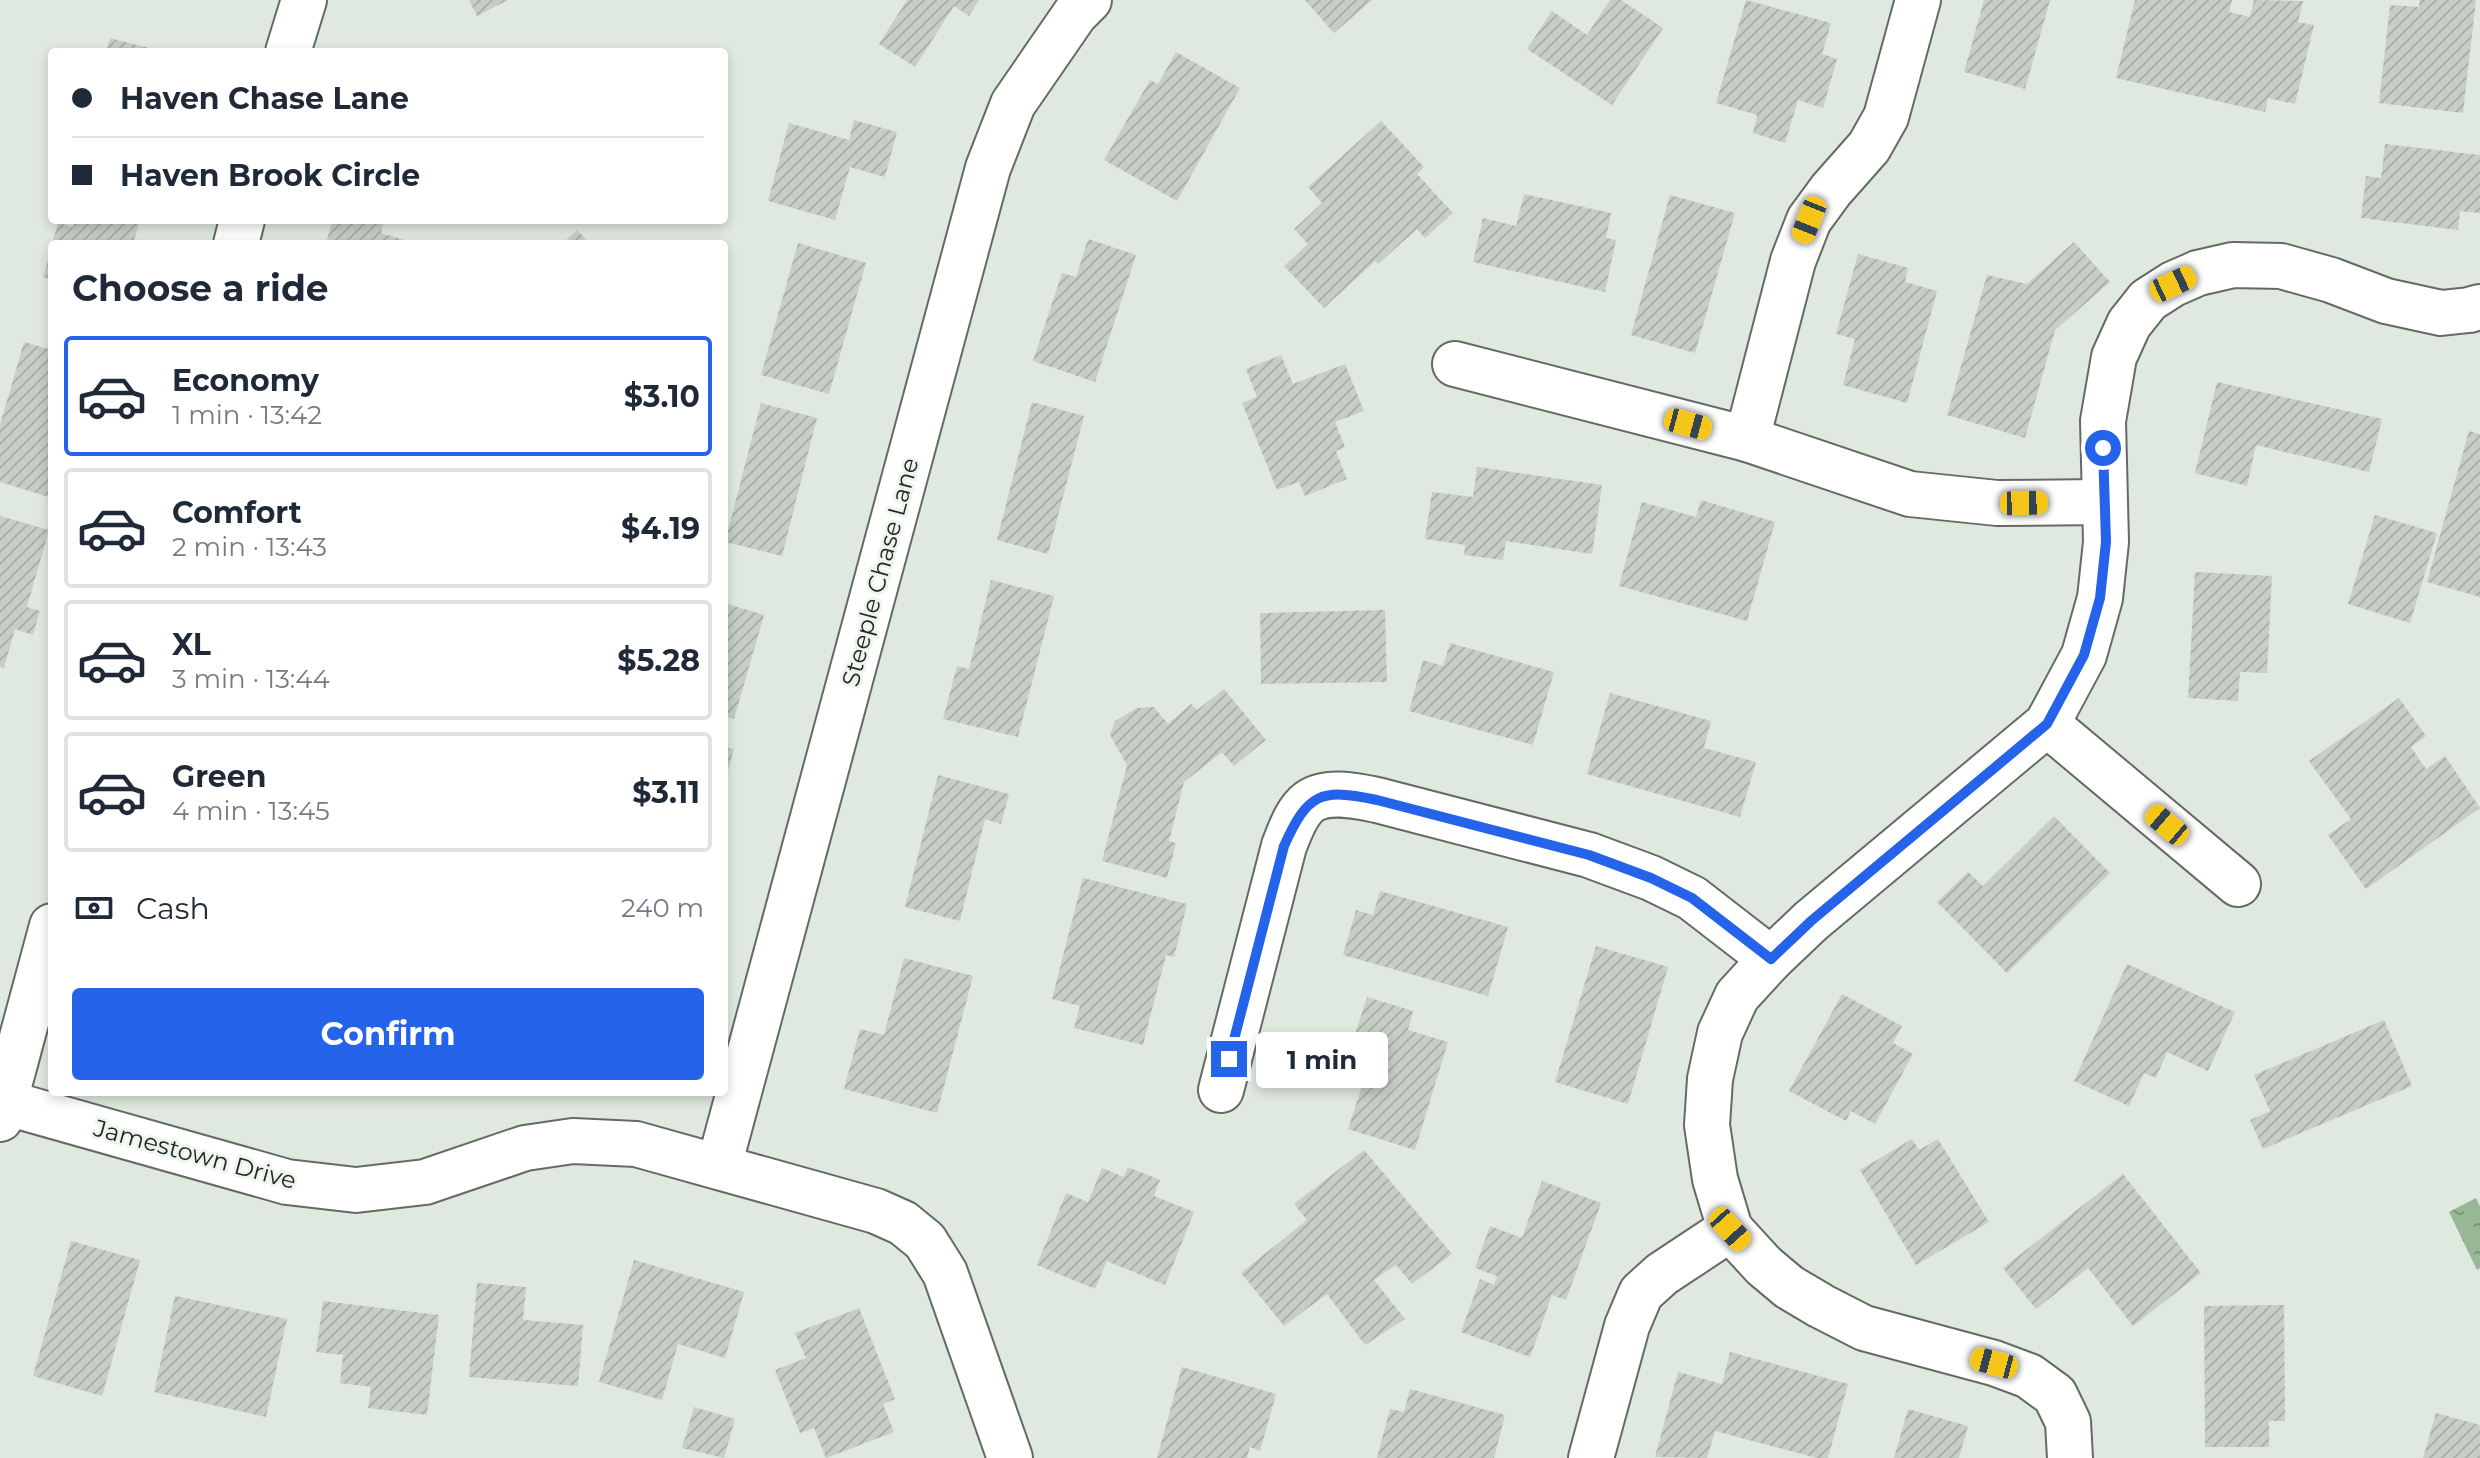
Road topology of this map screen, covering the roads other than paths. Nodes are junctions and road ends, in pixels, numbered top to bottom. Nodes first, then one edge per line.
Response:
1 (304, 0) edge
2 (1089, 0) edge
3 (1918, 0) edge
4 (289, 48) edge
5 (2480, 307) edge
6 (1455, 364) dead end
7 (1747, 439) junction
8 (2104, 502) junction
9 (2047, 724) junction
10 (2238, 884) dead end
11 (48, 940) edge
12 (1771, 959) junction
13 (1221, 1090) dead end
14 (2, 1107) edge
15 (719, 1166) junction
16 (1730, 1229) junction
17 (1010, 1458) edge
18 (1591, 1458) edge
19 (2070, 1458) edge

1 - 4 street
2 - 15 street, Steeple Chase Lane
3 - 7 street
5 - 8 street
6 - 7 street
7 - 8 street
8 - 9 street
9 - 10 street
9 - 12 street
11 - 14 street
12 - 13 street
12 - 16 street
14 - 15 street, Jamestown Drive
15 - 17 street, Jamestown Drive
16 - 18 street
16 - 19 street

